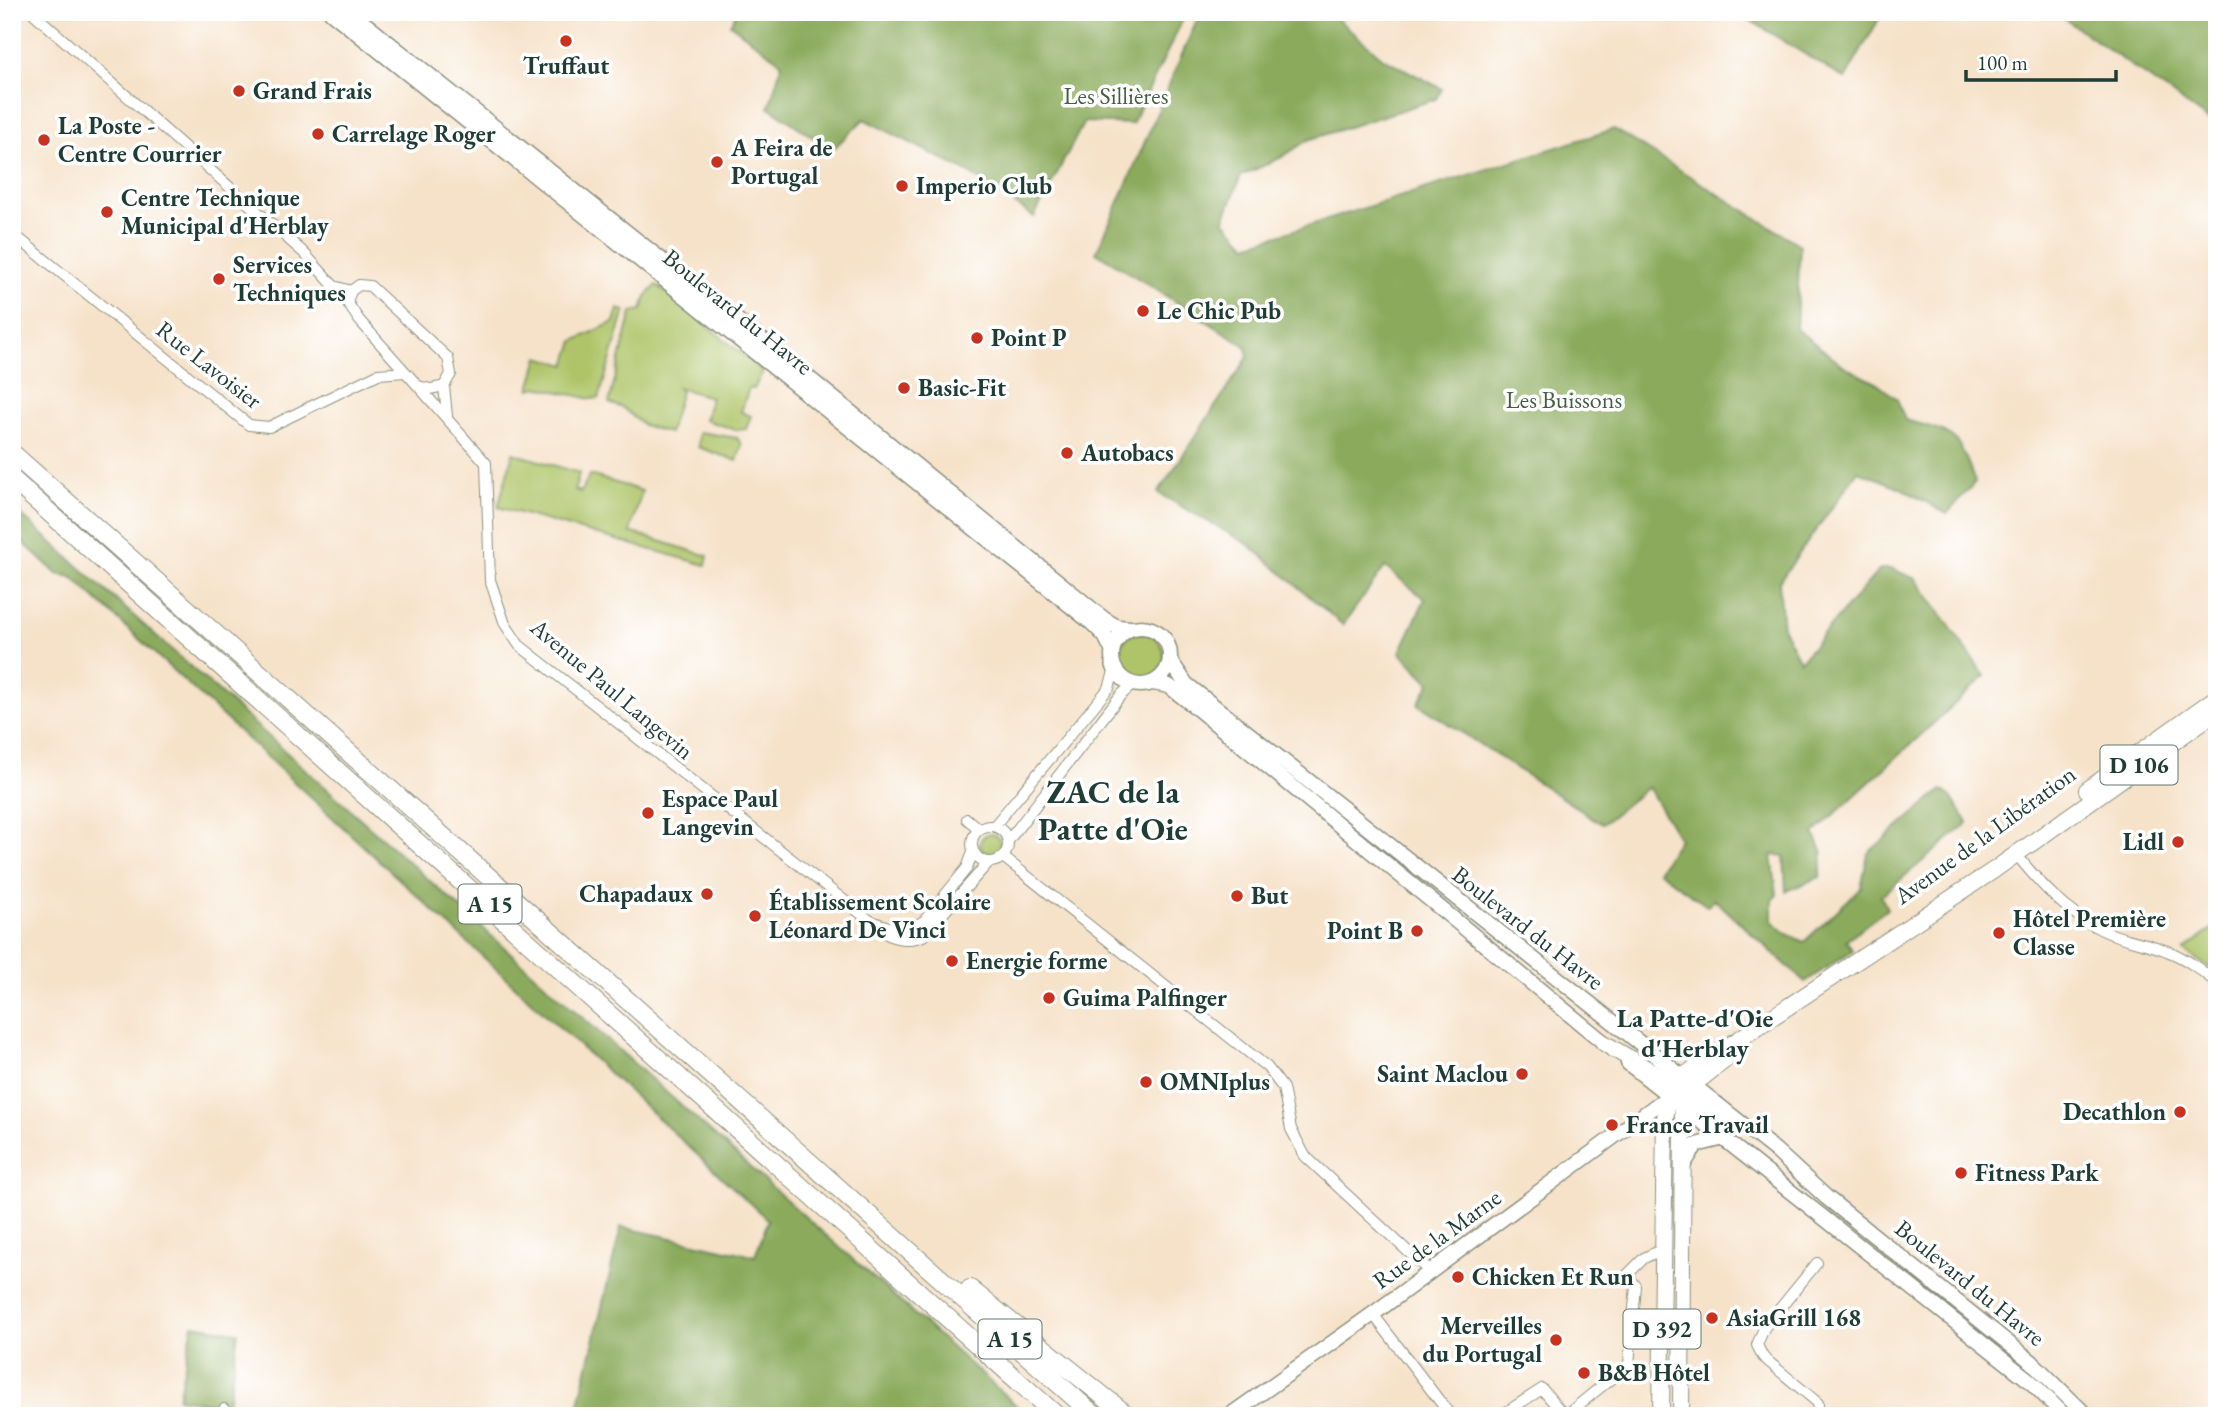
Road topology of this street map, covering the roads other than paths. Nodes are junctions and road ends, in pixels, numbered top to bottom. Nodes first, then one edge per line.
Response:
1 (32, 12) edge
2 (331, 12) edge
3 (350, 12) edge
4 (12, 233) edge
5 (351, 291) junction
6 (405, 372) junction
7 (418, 386) junction
8 (444, 386) junction
9 (448, 419) junction
10 (12, 453) edge
11 (12, 479) edge
12 (1131, 628) junction
13 (1112, 650) junction
14 (1170, 660) junction
15 (1115, 669) junction
16 (1153, 683) junction
17 (1133, 684) junction
18 (2217, 697) edge
19 (2217, 711) edge
20 (967, 819) dead end
21 (994, 826) junction
22 (979, 829) junction
23 (1008, 841) junction
24 (973, 852) junction
25 (2016, 854) junction
26 (1003, 857) junction
27 (989, 862) junction
28 (869, 920) junction
29 (1852, 964) junction
30 (2217, 983) edge
31 (1604, 1043) joint
32 (1681, 1091) junction
33 (1751, 1130) joint
34 (1724, 1138) junction
35 (1681, 1169) junction
36 (1663, 1249) junction
37 (925, 1262) junction
38 (1817, 1263) dead end
39 (1430, 1272) junction
40 (1373, 1314) junction
41 (1660, 1414) edge
42 (1058, 1416) edge
43 (1095, 1416) edge
44 (1128, 1416) edge
45 (1229, 1416) edge
46 (1451, 1416) edge
47 (1500, 1416) edge
48 (1681, 1416) edge
49 (1818, 1416) edge
50 (2065, 1416) edge
51 (2087, 1416) edge

1 - 5 street
2 - 13 main road, Boulevard du Havre
3 - 12 main road, Boulevard du Havre
4 - 6 street, Rue Lavoisier
5 - 6 street, Avenue Paul Langevin
5 - 8 street
6 - 7 street, Avenue Paul Langevin
7 - 8 street
7 - 9 street, Avenue Paul Langevin
8 - 9 street
9 - 28 street, Avenue Paul Langevin
10 - 37 highway, A 15
11 - 42 highway, A 15
12 - 13 main road
12 - 14 main road, Boulevard du Havre
13 - 15 main road, Boulevard du Havre
14 - 16 main road
14 - 32 main road, Boulevard du Havre
15 - 17 main road
15 - 21 street
16 - 17 main road, Boulevard du Havre
16 - 31 main road, Boulevard du Havre
17 - 23 street
18 - 29 main road, Avenue de la Libération / D 106
19 - 25 main road, Avenue de la Libération / D 106
20 - 22 street
21 - 22 street
21 - 23 street
22 - 24 street
23 - 26 street
24 - 27 street
24 - 28 street
25 - 29 main road, Avenue de la Libération / D 106
25 - 30 street
26 - 27 street
26 - 39 street
27 - 28 street, Avenue Paul Langevin
29 - 32 main road, Avenue de la Libération / D 106
31 - 32 main road
32 - 33 main road
32 - 34 main road, Boulevard du Havre
32 - 35 main road, D 392
32 - 36 main road, D 392
32 - 39 main road, Rue de la Marne
33 - 51 main road, Boulevard du Havre
34 - 35 main road
34 - 50 main road, Boulevard du Havre
35 - 48 main road, D 392
36 - 41 main road, D 392
36 - 47 street
37 - 43 highway, A 15
37 - 44 highway
38 - 49 street
39 - 40 main road, Rue de la Marne
40 - 45 main road, Rue de la Marne
40 - 46 street

